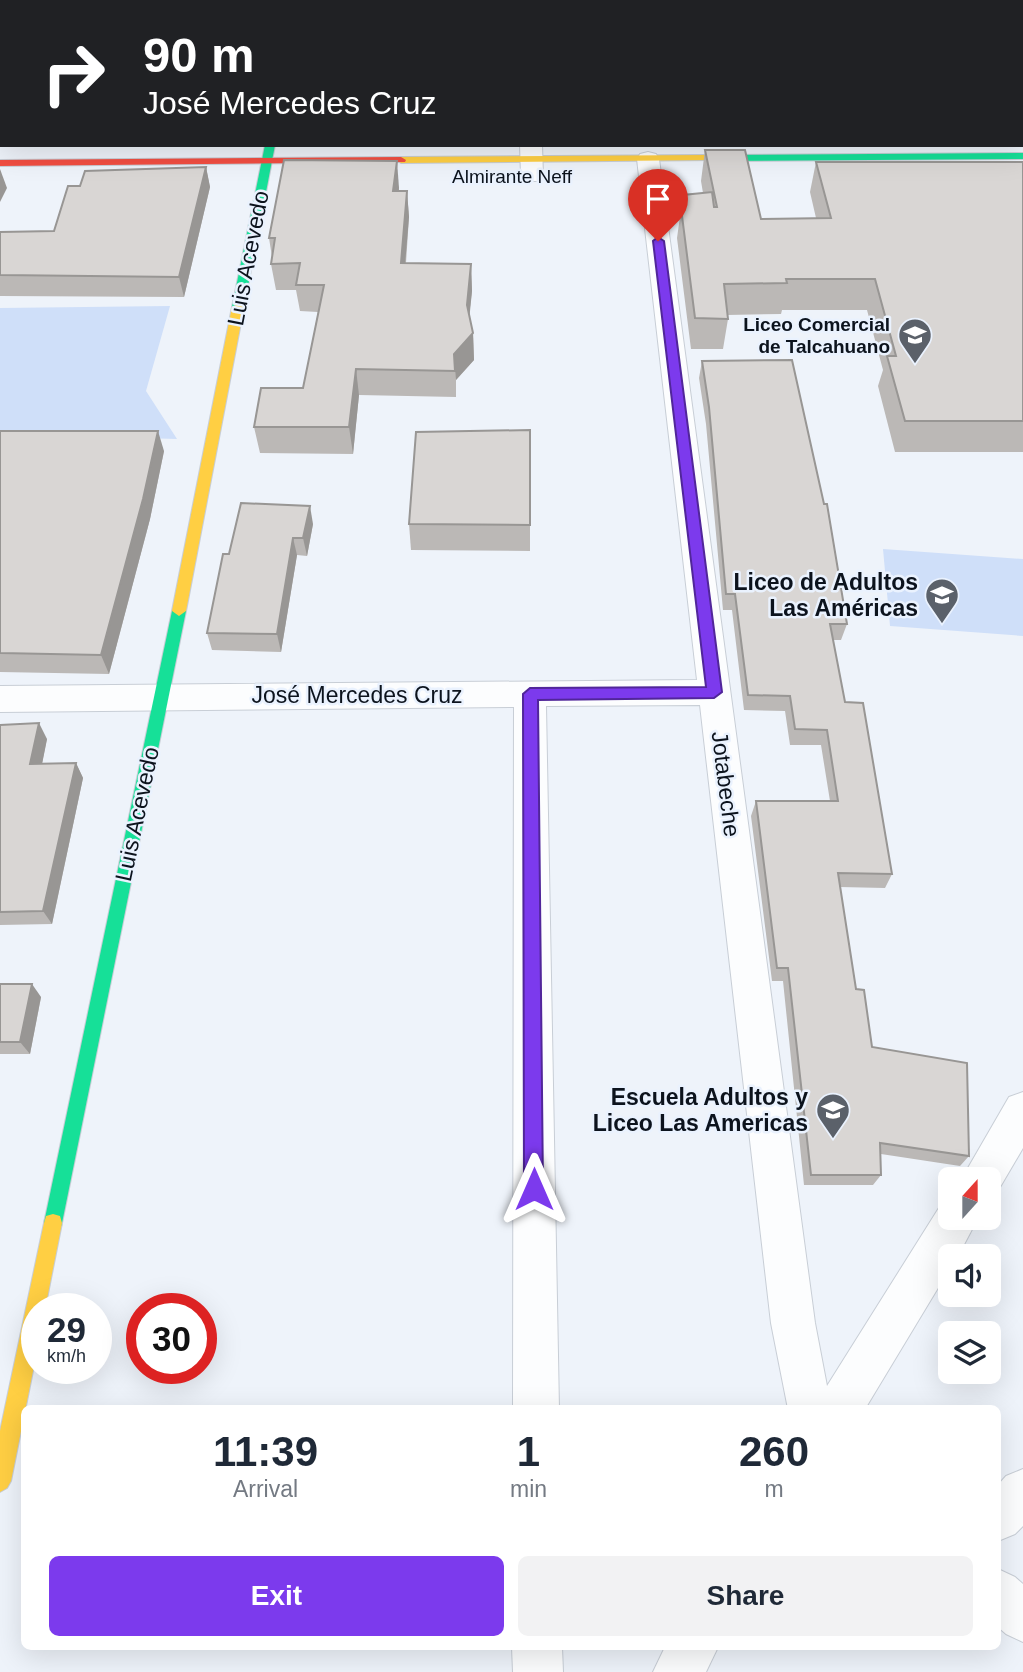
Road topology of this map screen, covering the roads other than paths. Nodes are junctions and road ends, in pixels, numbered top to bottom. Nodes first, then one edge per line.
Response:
1 (1023, 156) edge
2 (531, 160) edge
3 (267, 161) edge
4 (0, 163) edge
5 (649, 167) junction
6 (1023, 171) edge
7 (0, 178) edge
8 (714, 692) junction
9 (530, 694) junction
10 (161, 697) junction
11 (0, 698) edge
12 (1023, 1111) edge
13 (989, 1167) edge
14 (950, 1230) edge
15 (536, 1405) edge
16 (810, 1405) edge
17 (841, 1405) edge
18 (0, 1481) edge
19 (1023, 1493) edge
20 (1001, 1514) edge
21 (1001, 1597) edge
22 (1023, 1617) edge
23 (537, 1650) edge
24 (691, 1650) edge
25 (538, 1672) edge
26 (678, 1672) edge

1 - 5 street, Almirante Neff
2 - 3 street, Almirante Neff
2 - 5 street, Almirante Neff
3 - 4 street, Almirante Neff
3 - 7 street, Almirante Neff
3 - 10 street, Luis Acevedo
5 - 6 street, Almirante Neff
5 - 8 street, Jotabeche
8 - 9 street, José Mercedes Cruz
8 - 16 street, Jotabeche
9 - 10 street, José Mercedes Cruz
9 - 15 street
10 - 11 street, José Mercedes Cruz
10 - 18 street, Luis Acevedo
12 - 13 street
14 - 17 street
19 - 20 street
21 - 22 street
23 - 25 street
24 - 26 street

